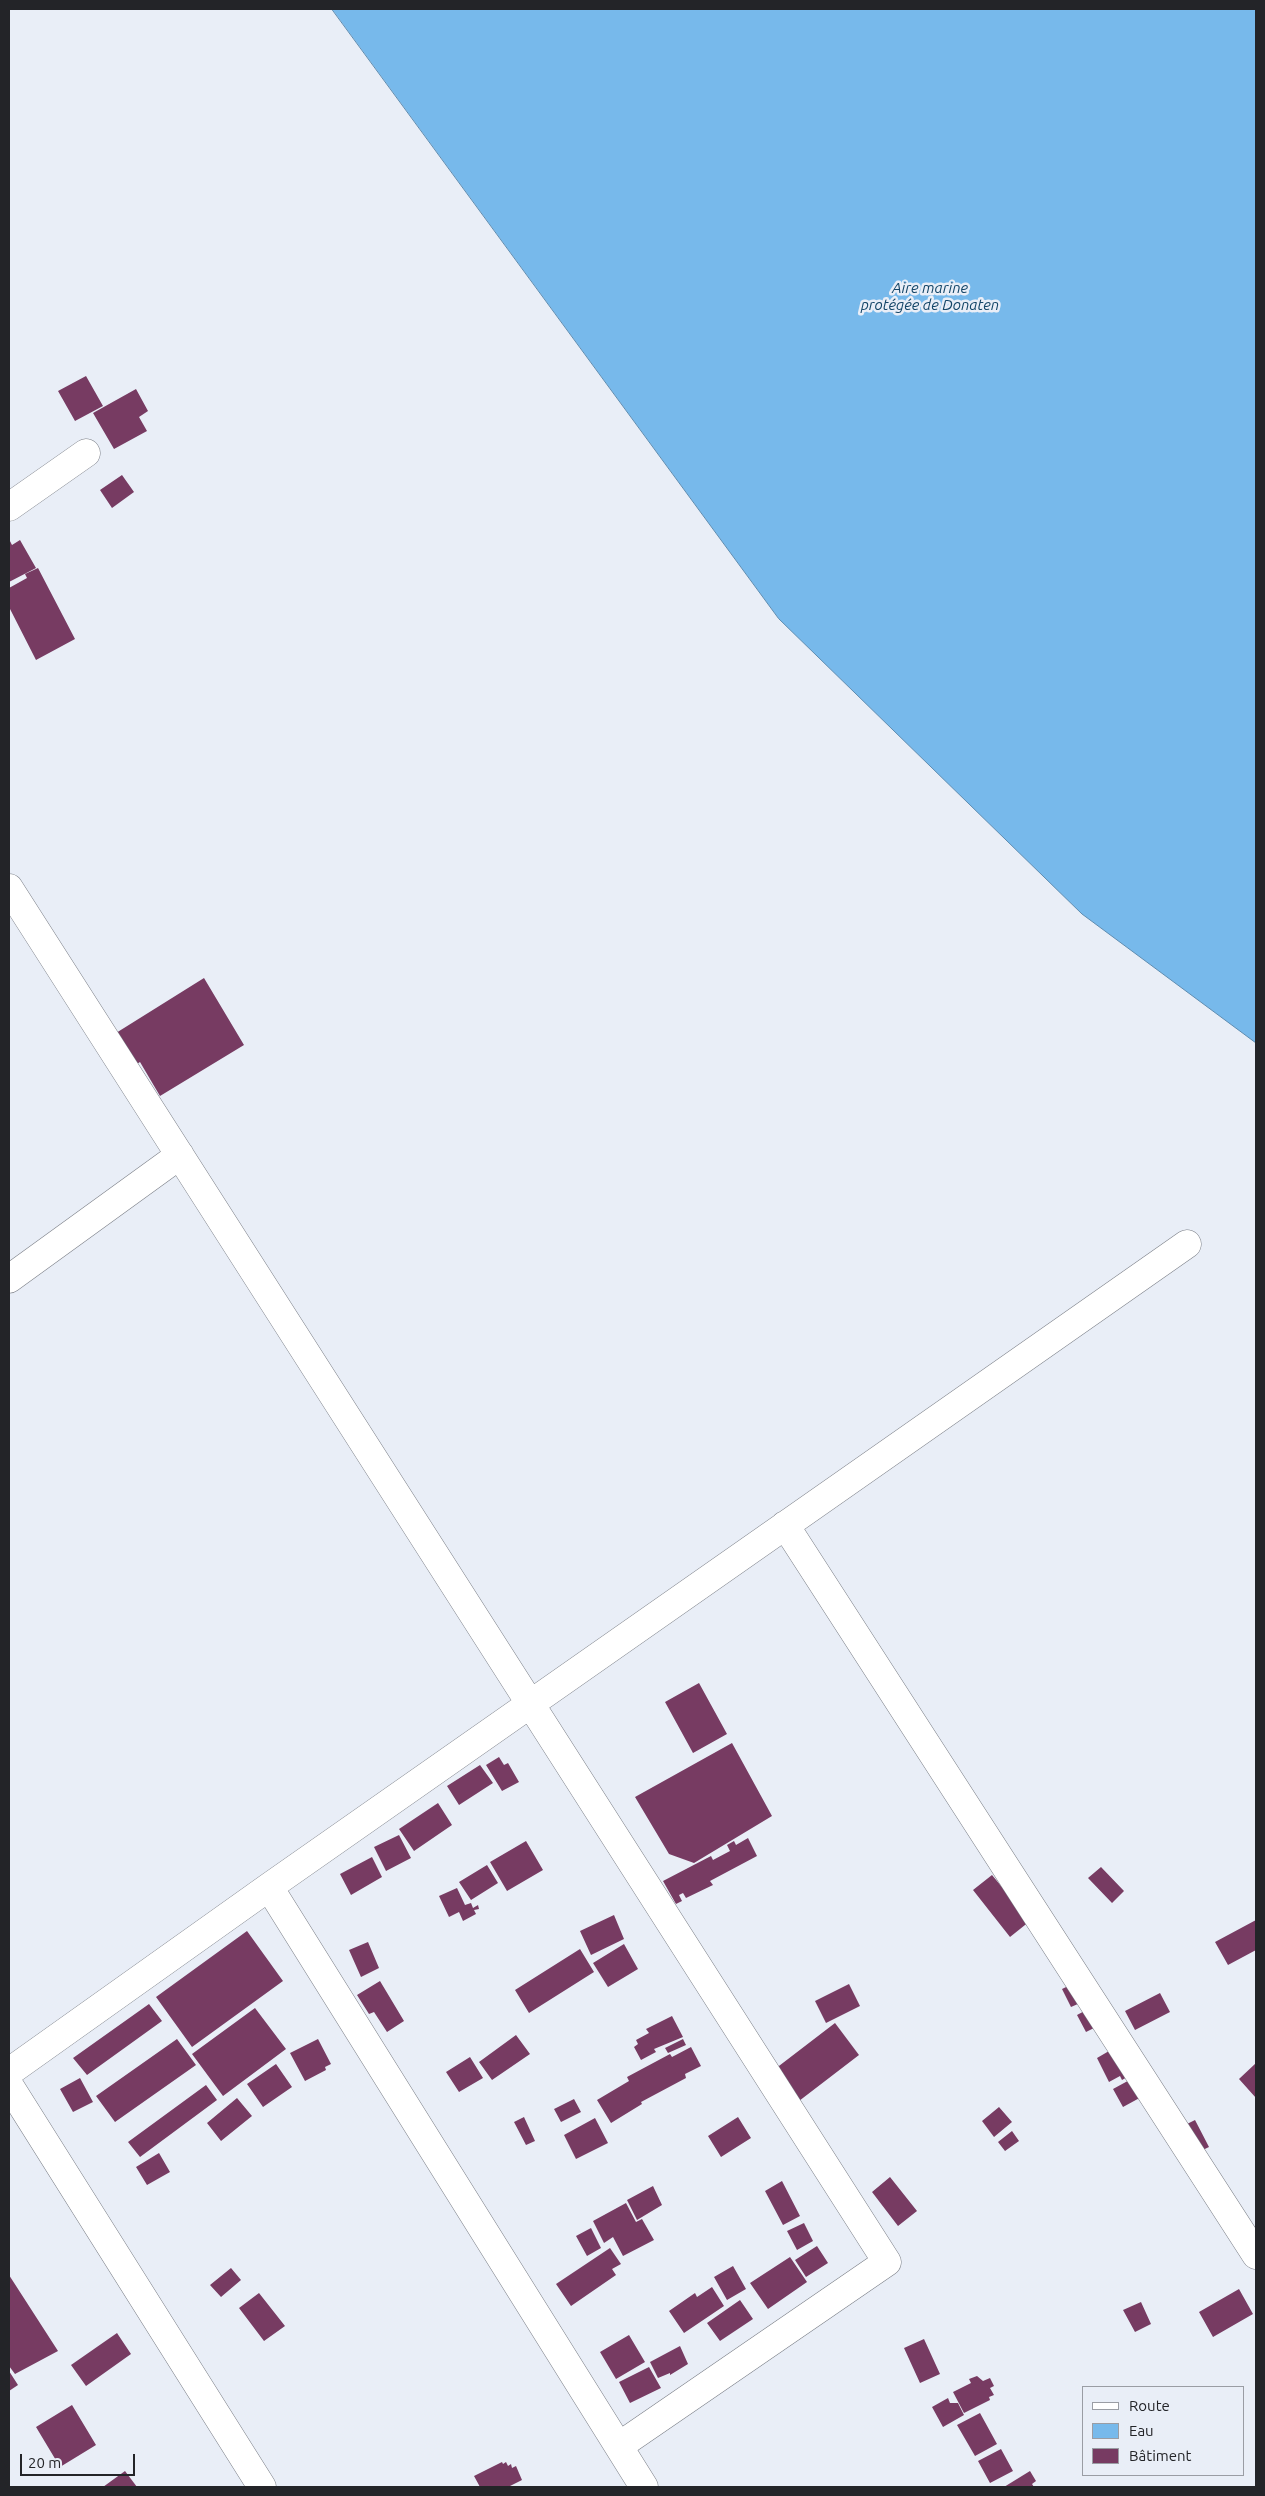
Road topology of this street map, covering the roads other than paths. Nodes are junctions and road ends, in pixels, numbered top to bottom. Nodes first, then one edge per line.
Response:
1 (86, 453) dead end
2 (9, 507) edge
3 (9, 888) edge
4 (180, 1155) junction
5 (1187, 1244) dead end
6 (9, 1279) edge
7 (786, 1525) junction
8 (530, 1704) junction
9 (269, 1887) junction
10 (9, 2072) edge
11 (9, 2085) edge
12 (1256, 2255) edge
13 (619, 2446) junction
14 (262, 2487) edge
15 (644, 2487) edge

1 - 2 street
3 - 4 street
4 - 6 street
4 - 8 street
5 - 7 street
7 - 8 street
7 - 12 street
8 - 9 street
8 - 13 street
9 - 10 street
9 - 13 street
11 - 14 street
13 - 15 street

